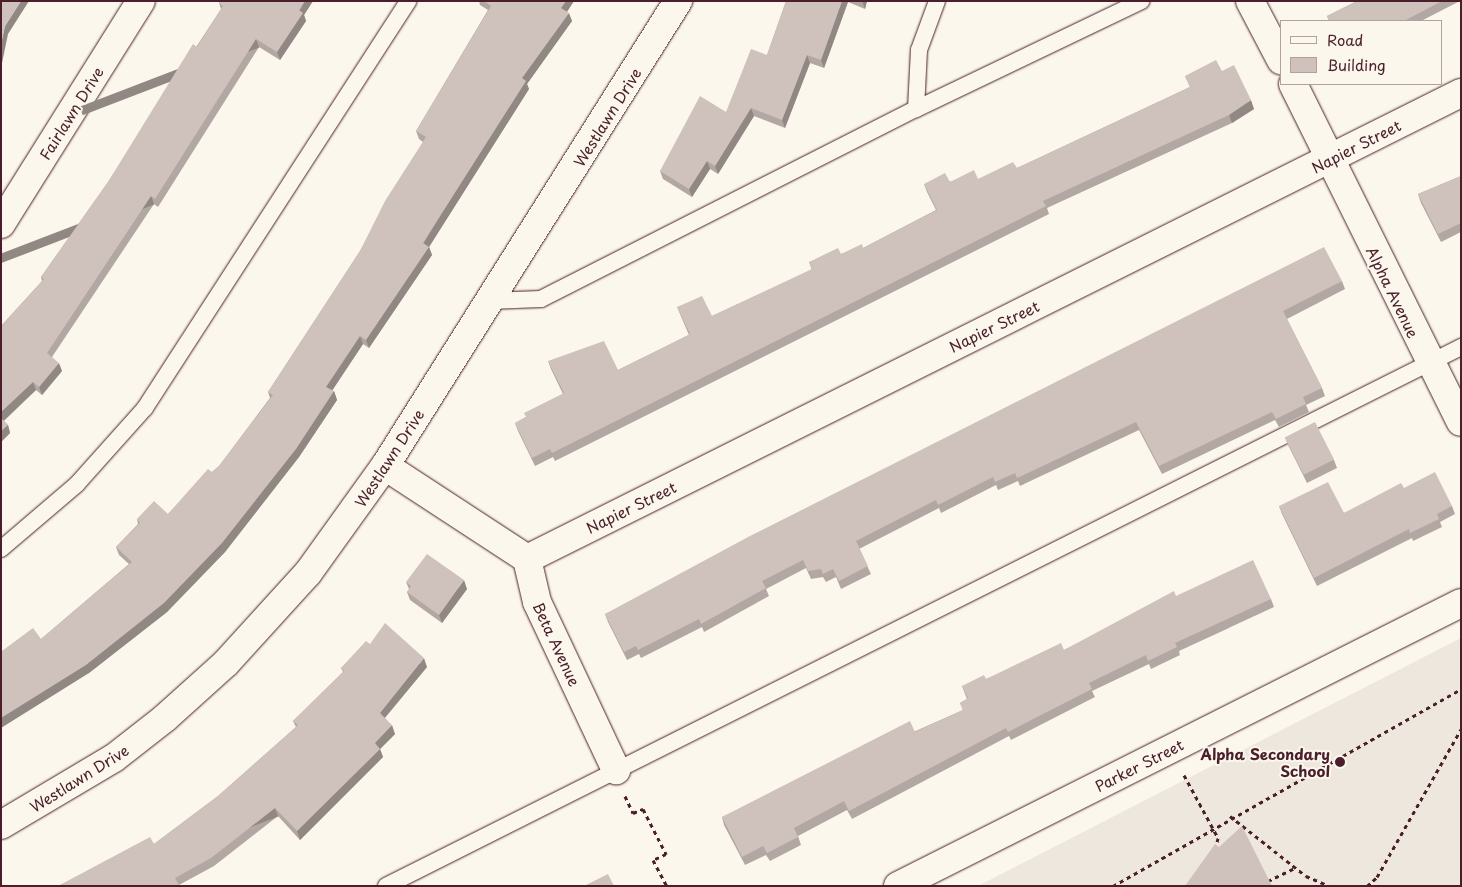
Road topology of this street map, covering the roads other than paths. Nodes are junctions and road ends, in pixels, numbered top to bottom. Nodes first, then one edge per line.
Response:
1 (141, 1) edge
2 (408, 1) edge
3 (678, 1) edge
4 (937, 1) edge
5 (1141, 1) edge
6 (1250, 1) edge
7 (1280, 58) edge
8 (1293, 85) edge
9 (1461, 93) edge
10 (916, 109) junction
11 (1328, 160) junction
12 (1, 224) edge
13 (489, 301) junction
14 (1461, 347) edge
15 (1428, 364) junction
16 (1461, 422) edge
17 (386, 466) junction
18 (1, 549) edge
19 (527, 559) junction
20 (1461, 603) edge
21 (620, 782) junction
22 (1, 825) edge
23 (386, 886) edge
24 (898, 886) edge

1 - 12 street, Fairlawn Drive
2 - 18 lane
3 - 13 street, Westlawn Drive
4 - 10 lane
5 - 10 lane
6 - 7 street
8 - 11 street, Alpha Avenue
9 - 11 street, Napier Street
10 - 13 lane
11 - 15 street, Alpha Avenue
11 - 19 street, Napier Street
13 - 17 street, Westlawn Drive
14 - 15 lane
15 - 16 street, Alpha Avenue
15 - 21 lane
17 - 19 street
17 - 22 street, Westlawn Drive
19 - 21 street, Beta Avenue
20 - 24 street, Parker Street
21 - 23 lane

